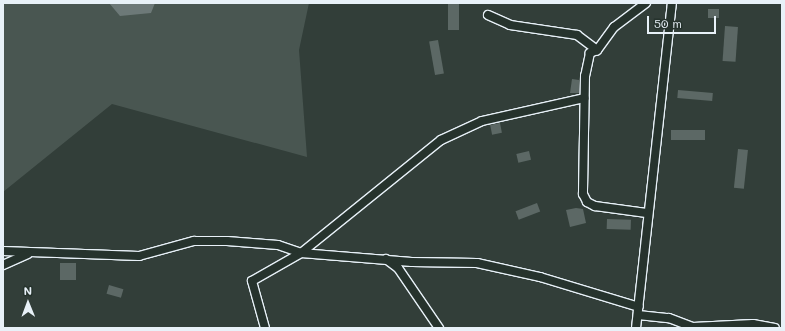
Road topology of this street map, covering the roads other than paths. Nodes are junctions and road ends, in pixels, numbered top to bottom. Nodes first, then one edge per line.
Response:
1 (646, 3) edge
2 (672, 3) edge
3 (488, 15) dead end
4 (597, 50) junction
5 (584, 98) junction
6 (647, 213) junction
7 (3, 251) edge
8 (32, 252) junction
9 (301, 253) junction
10 (384, 258) junction
11 (3, 265) edge
12 (638, 311) junction
13 (751, 326) edge
14 (265, 328) edge
15 (439, 328) edge
16 (636, 328) edge
17 (774, 328) edge

1 - 4 street
2 - 6 street
3 - 4 street
4 - 5 street
5 - 6 street
5 - 9 street
6 - 12 street
7 - 8 street
8 - 9 street
8 - 11 street
9 - 10 street
9 - 14 street
10 - 12 street
10 - 15 street
12 - 13 street
12 - 16 street
13 - 17 street

